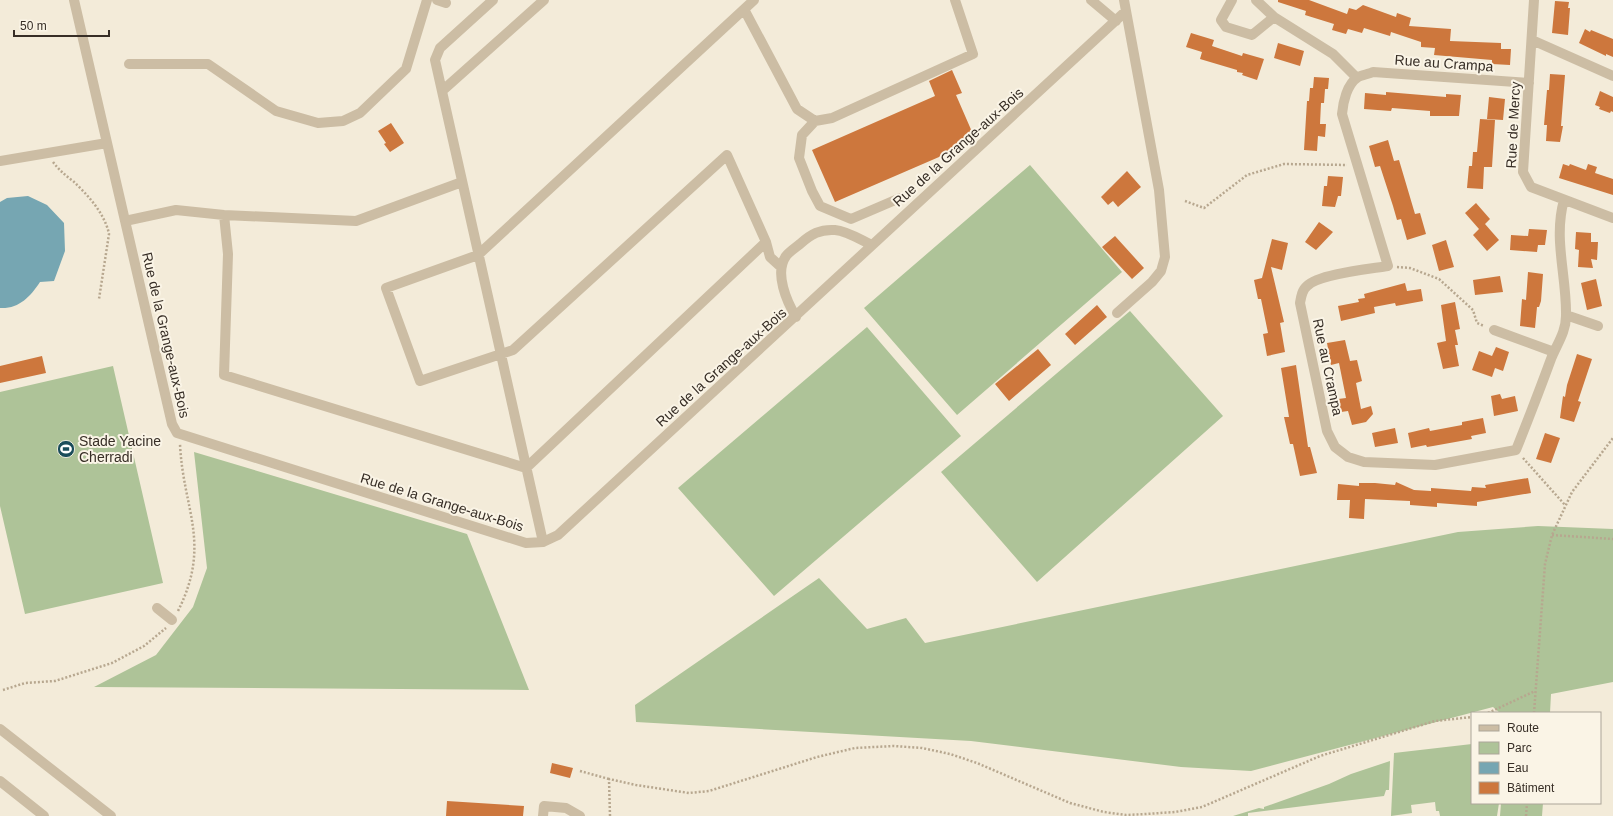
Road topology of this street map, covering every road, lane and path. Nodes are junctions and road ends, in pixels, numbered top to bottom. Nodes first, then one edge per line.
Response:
1 (74, 0) edge
2 (427, 0) edge
3 (491, 0) edge
4 (544, 0) edge
5 (754, 0) edge
6 (955, 0) edge
7 (1091, 0) edge
8 (1124, 0) edge
9 (1232, 0) edge
10 (1256, 0) edge
11 (1534, 0) edge
12 (745, 11) junction
13 (1126, 11) junction
14 (1274, 16) junction
15 (1116, 21) junction
16 (1532, 40) junction
17 (129, 64) dead end
18 (1613, 76) edge
19 (1357, 78) junction
20 (1529, 83) junction
21 (442, 91) junction
22 (816, 121) junction
23 (107, 143) junction
24 (49, 152) junction
25 (0, 161) edge
26 (1357, 165) junction
27 (462, 182) junction
28 (900, 198) dead end
29 (1564, 200) junction
30 (1185, 201) dead end
31 (224, 215) junction
32 (1613, 218) edge
33 (125, 220) junction
34 (766, 242) junction
35 (872, 245) junction
36 (478, 255) junction
37 (1388, 266) junction
38 (781, 267) junction
39 (99, 299) dead end
40 (1117, 313) dead end
41 (1566, 315) junction
42 (796, 317) junction
43 (1598, 326) dead end
44 (1494, 330) joint
45 (1554, 352) junction
46 (501, 354) junction
47 (176, 433) junction
48 (1613, 438) edge
49 (1516, 450) junction
50 (526, 468) junction
51 (1565, 505) junction
52 (1552, 535) junction
53 (1613, 539) edge
54 (543, 542) junction
55 (157, 608) dead end
56 (172, 620) junction
57 (3, 690) dead end
58 (1536, 690) junction
59 (1490, 712) edge
60 (1534, 712) edge
61 (1471, 717) edge
62 (0, 729) edge
63 (580, 771) dead end
64 (609, 779) junction
65 (0, 781) edge
66 (1527, 804) edge
67 (1146, 815) edge
68 (44, 816) edge
69 (111, 816) edge
70 (543, 816) edge
71 (580, 816) edge
72 (610, 816) edge
73 (1526, 816) edge

1 - 23 street, Rue de la Grange-aux-Bois
2 - 17 street
3 - 21 street
4 - 21 street
5 - 12 street
6 - 22 street
7 - 15 street
8 - 13 street
9 - 14 street
10 - 14 street
11 - 16 street, Rue de Mercy
12 - 22 street
12 - 36 street
13 - 15 street, Rue de la Grange-aux-Bois
13 - 40 street
14 - 19 street
15 - 35 street, Rue de la Grange-aux-Bois
16 - 18 street
16 - 20 street, Rue de Mercy
19 - 20 street, Rue au Crampa
19 - 26 street
20 - 29 street, Rue de Mercy
21 - 27 street
22 - 28 street
23 - 24 street
23 - 33 street, Rue de la Grange-aux-Bois
24 - 25 street
24 - 39 path
26 - 30 path
26 - 37 street
27 - 31 street
27 - 36 street
29 - 32 street, Rue de Mercy
29 - 41 street
31 - 33 street
31 - 50 street
33 - 47 street, Rue de la Grange-aux-Bois
34 - 38 street
34 - 46 street
34 - 50 street
35 - 38 street
35 - 42 street, Rue de la Grange-aux-Bois
36 - 46 street
36 - 46 street
37 - 44 path
37 - 49 street, Rue au Crampa
38 - 42 street
41 - 43 street
41 - 45 street
42 - 54 street, Rue de la Grange-aux-Bois
44 - 45 street
45 - 49 street
46 - 50 street
47 - 54 street, Rue de la Grange-aux-Bois
47 - 56 path
48 - 51 path
49 - 51 path
50 - 54 street
51 - 52 path
52 - 53 path
52 - 58 path
55 - 56 street
56 - 57 path
58 - 59 path
58 - 60 path
61 - 67 path
62 - 69 street
63 - 64 path
64 - 67 path
64 - 72 path
65 - 68 street
66 - 73 path
70 - 71 street

